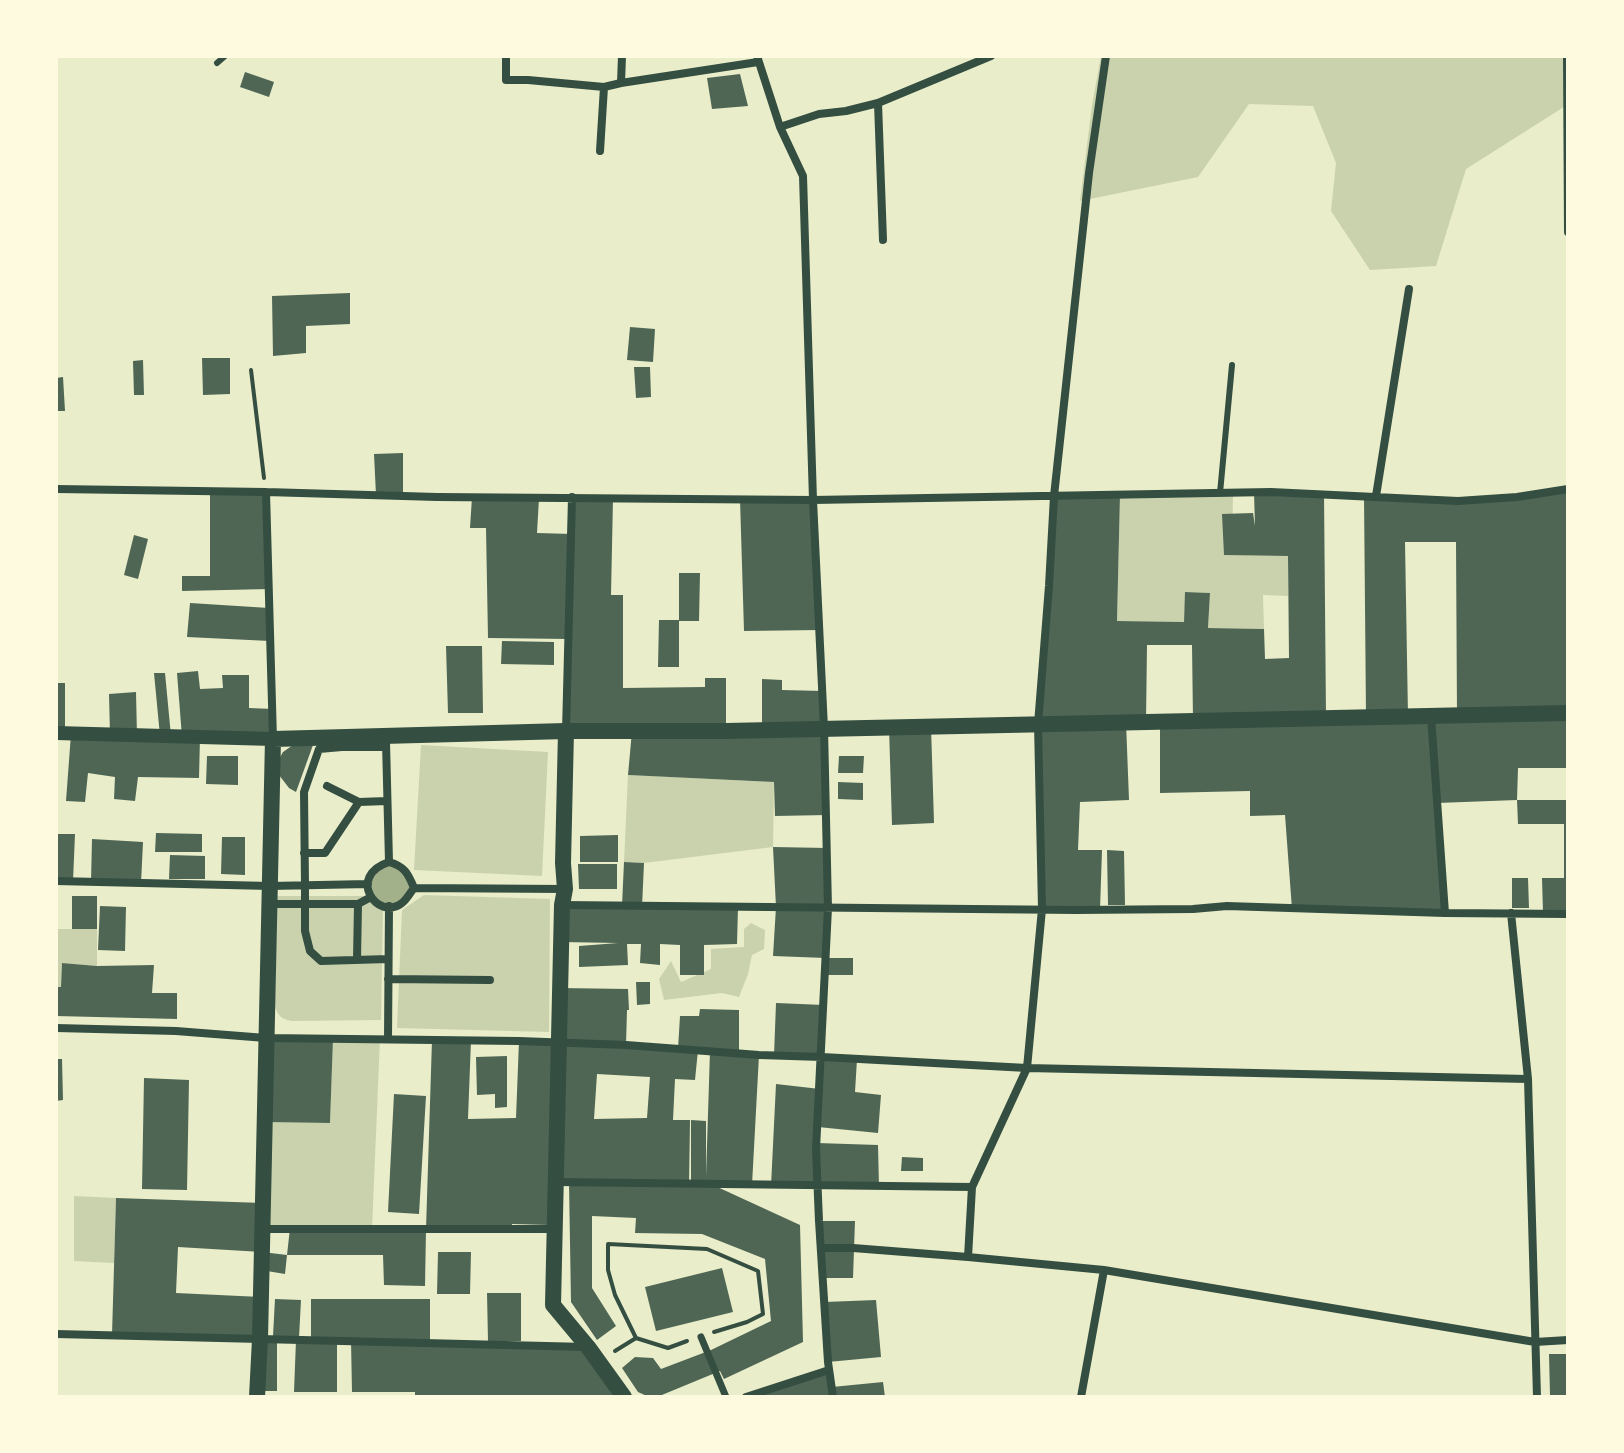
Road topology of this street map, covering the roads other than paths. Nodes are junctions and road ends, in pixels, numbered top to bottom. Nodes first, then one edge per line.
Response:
1 (225, 56) edge
2 (506, 56) edge
3 (622, 56) edge
4 (991, 56) edge
5 (1106, 56) edge
6 (1567, 56) edge
7 (757, 59) edge
8 (217, 63) dead end
9 (621, 83) junction
10 (604, 87) junction
11 (878, 103) junction
12 (780, 127) junction
13 (600, 151) dead end
14 (1568, 232) edge
15 (883, 240) dead end
16 (1409, 289) dead end
17 (1232, 365) dead end
18 (56, 489) edge
19 (1568, 489) edge
20 (266, 492) junction
21 (1220, 493) junction
22 (1054, 496) junction
23 (1376, 496) junction
24 (572, 497) junction
25 (813, 500) junction
26 (1568, 713) edge
27 (1431, 715) junction
28 (1038, 724) junction
29 (824, 728) junction
30 (566, 731) junction
31 (56, 733) edge
32 (273, 739) junction
33 (386, 742) junction
34 (327, 786) dead end
35 (387, 801) junction
36 (359, 802) junction
37 (304, 853) junction
38 (389, 862) junction
39 (56, 881) edge
40 (368, 884) junction
41 (305, 885) junction
42 (270, 886) junction
43 (414, 888) junction
44 (371, 897) junction
45 (564, 897) junction
46 (269, 904) junction
47 (358, 904) junction
48 (305, 905) junction
49 (389, 906) junction
50 (828, 908) junction
51 (1042, 909) junction
52 (1445, 913) junction
53 (1511, 913) junction
54 (1568, 914) edge
55 (388, 959) junction
56 (357, 960) junction
57 (388, 979) junction
58 (490, 980) dead end
59 (56, 1028) edge
60 (266, 1038) junction
61 (388, 1039) junction
62 (559, 1042) junction
63 (822, 1057) junction
64 (1027, 1068) junction
65 (1528, 1079) junction
66 (555, 1182) junction
67 (817, 1186) junction
68 (972, 1187) junction
69 (262, 1229) junction
70 (554, 1229) junction
71 (821, 1248) junction
72 (968, 1257) junction
73 (1104, 1270) junction
74 (56, 1334) edge
75 (701, 1337) road end
76 (260, 1339) junction
77 (1568, 1340) edge
78 (1535, 1342) junction
79 (588, 1347) junction
80 (829, 1370) junction
81 (257, 1397) edge
82 (624, 1397) edge
83 (726, 1397) edge
84 (746, 1397) edge
85 (833, 1397) edge
86 (1081, 1397) edge
87 (1537, 1397) edge

1 - 8 lane
2 - 10 street
3 - 9 street
4 - 11 street
5 - 22 street
6 - 14 street
7 - 9 street
7 - 12 street
9 - 10 street
10 - 13 street
11 - 12 street
11 - 15 street
12 - 25 street
16 - 23 street
17 - 21 lane
18 - 20 street
19 - 23 street
20 - 24 street
20 - 32 street
21 - 22 street
21 - 23 street
22 - 25 street
22 - 28 street
24 - 25 street
24 - 30 street
25 - 29 street
26 - 27 main road
27 - 28 main road
27 - 52 street
28 - 29 main road
28 - 51 street
29 - 30 main road
29 - 50 street
30 - 33 main road
30 - 45 main road
31 - 32 street
32 - 33 main road
32 - 42 main road
33 - 35 street
33 - 37 street
34 - 36 street
35 - 36 street
35 - 38 street
36 - 37 street
37 - 41 street
38 - 40 street
38 - 43 street
39 - 42 street
40 - 41 street
40 - 44 street
41 - 42 street
41 - 48 street
42 - 46 main road
43 - 45 street
43 - 49 street
44 - 47 street
44 - 49 street
45 - 50 street
45 - 62 main road
46 - 48 street
46 - 60 main road
47 - 48 street
47 - 56 street
48 - 56 street
49 - 55 street
50 - 51 street
50 - 63 street
51 - 52 street
51 - 64 street
52 - 53 street
53 - 54 street
53 - 65 street
55 - 56 street
55 - 57 street
57 - 58 street
57 - 61 street
59 - 60 street
60 - 61 street
60 - 69 main road
61 - 62 street
62 - 63 street
62 - 66 main road
63 - 64 street
63 - 67 street
64 - 65 street
64 - 68 street
65 - 78 street
66 - 67 street
66 - 70 main road
67 - 68 street
67 - 71 street
68 - 72 street
69 - 70 street
69 - 76 main road
70 - 79 main road
71 - 72 street
71 - 80 street
72 - 73 street
73 - 78 street
73 - 86 street
74 - 76 street
75 - 83 street
76 - 79 street
76 - 81 main road
77 - 78 street
78 - 87 street
79 - 82 main road
80 - 84 street
80 - 85 street

